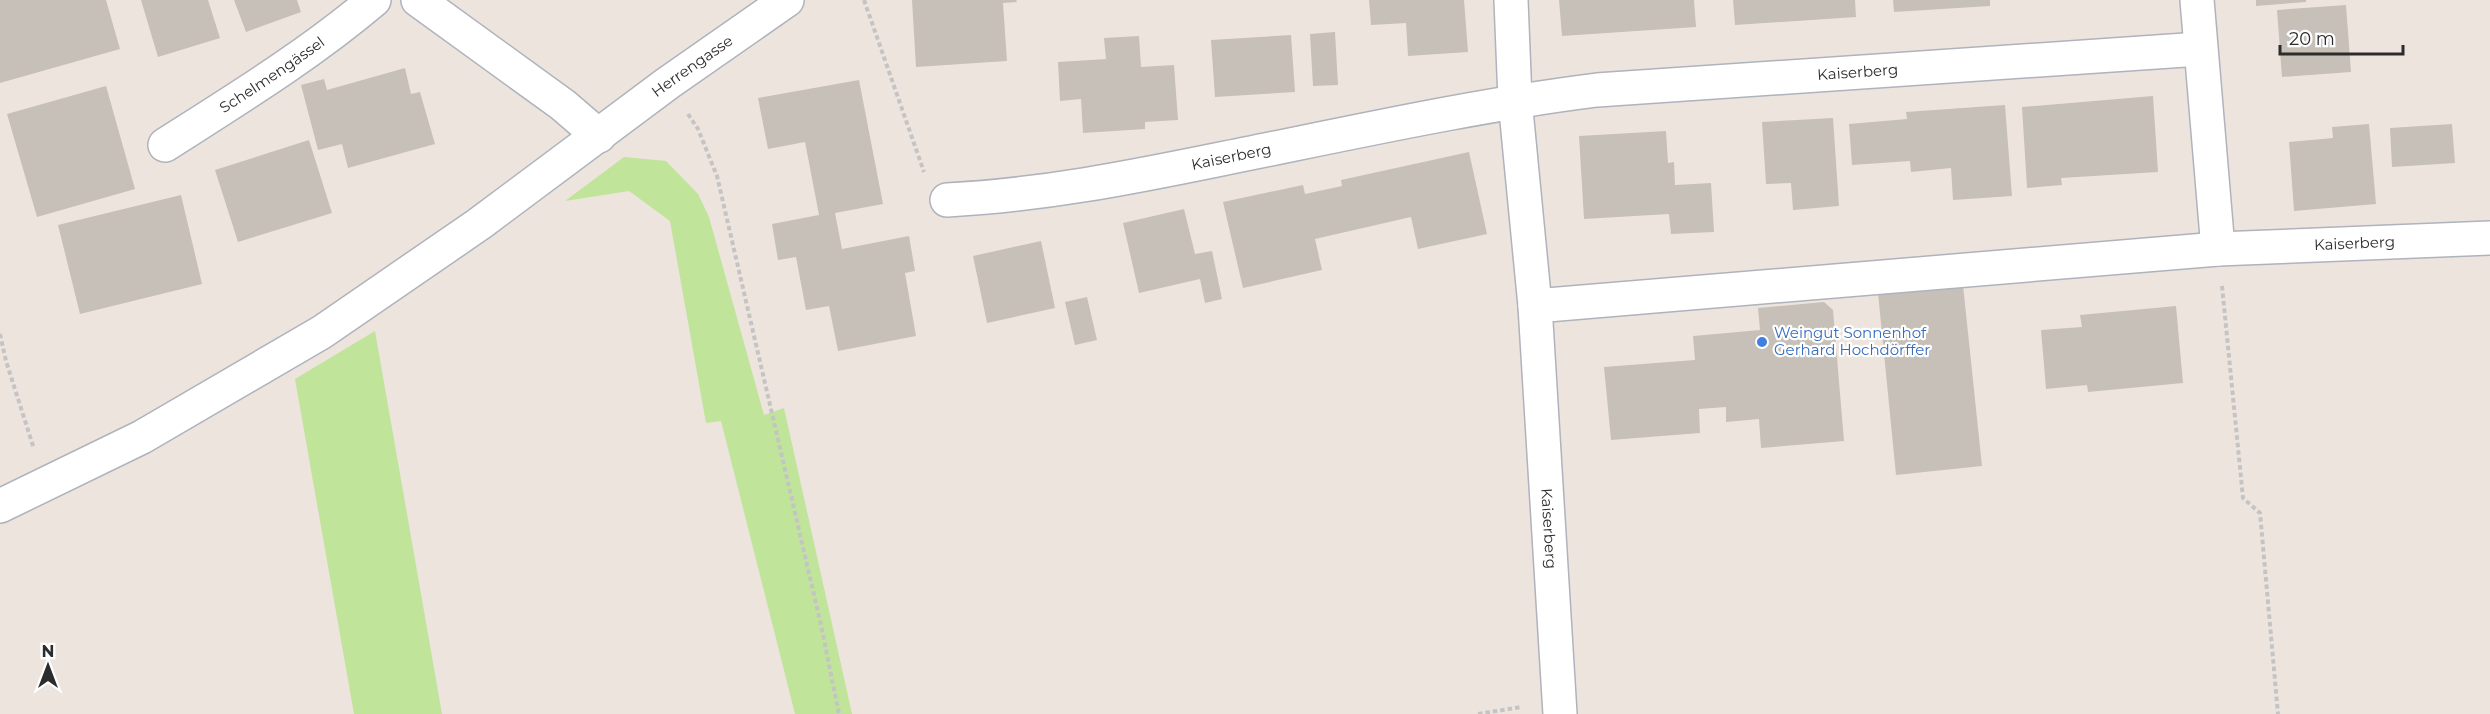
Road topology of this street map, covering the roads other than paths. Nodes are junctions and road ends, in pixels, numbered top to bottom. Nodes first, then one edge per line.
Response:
1 (374, 0) edge
2 (418, 0) edge
3 (787, 0) edge
4 (1511, 0) edge
5 (2197, 0) edge
6 (2200, 49) junction
7 (1515, 100) junction
8 (598, 136) junction
9 (165, 145) dead end
10 (947, 200) road end
11 (2490, 238) edge
12 (2218, 249) junction
13 (1535, 306) junction
14 (0, 506) edge
15 (1559, 708) edge

1 - 9 street, Schelmengässel
2 - 8 street
3 - 8 street, Herrengasse
4 - 7 street, Kaiserberg
5 - 6 street
6 - 7 street, Kaiserberg
6 - 12 street
7 - 10 street, Kaiserberg
7 - 13 street, Kaiserberg
8 - 14 street, Herrengasse
11 - 12 street, Kaiserberg
12 - 13 street, Kaiserberg
13 - 15 street, Kaiserberg

